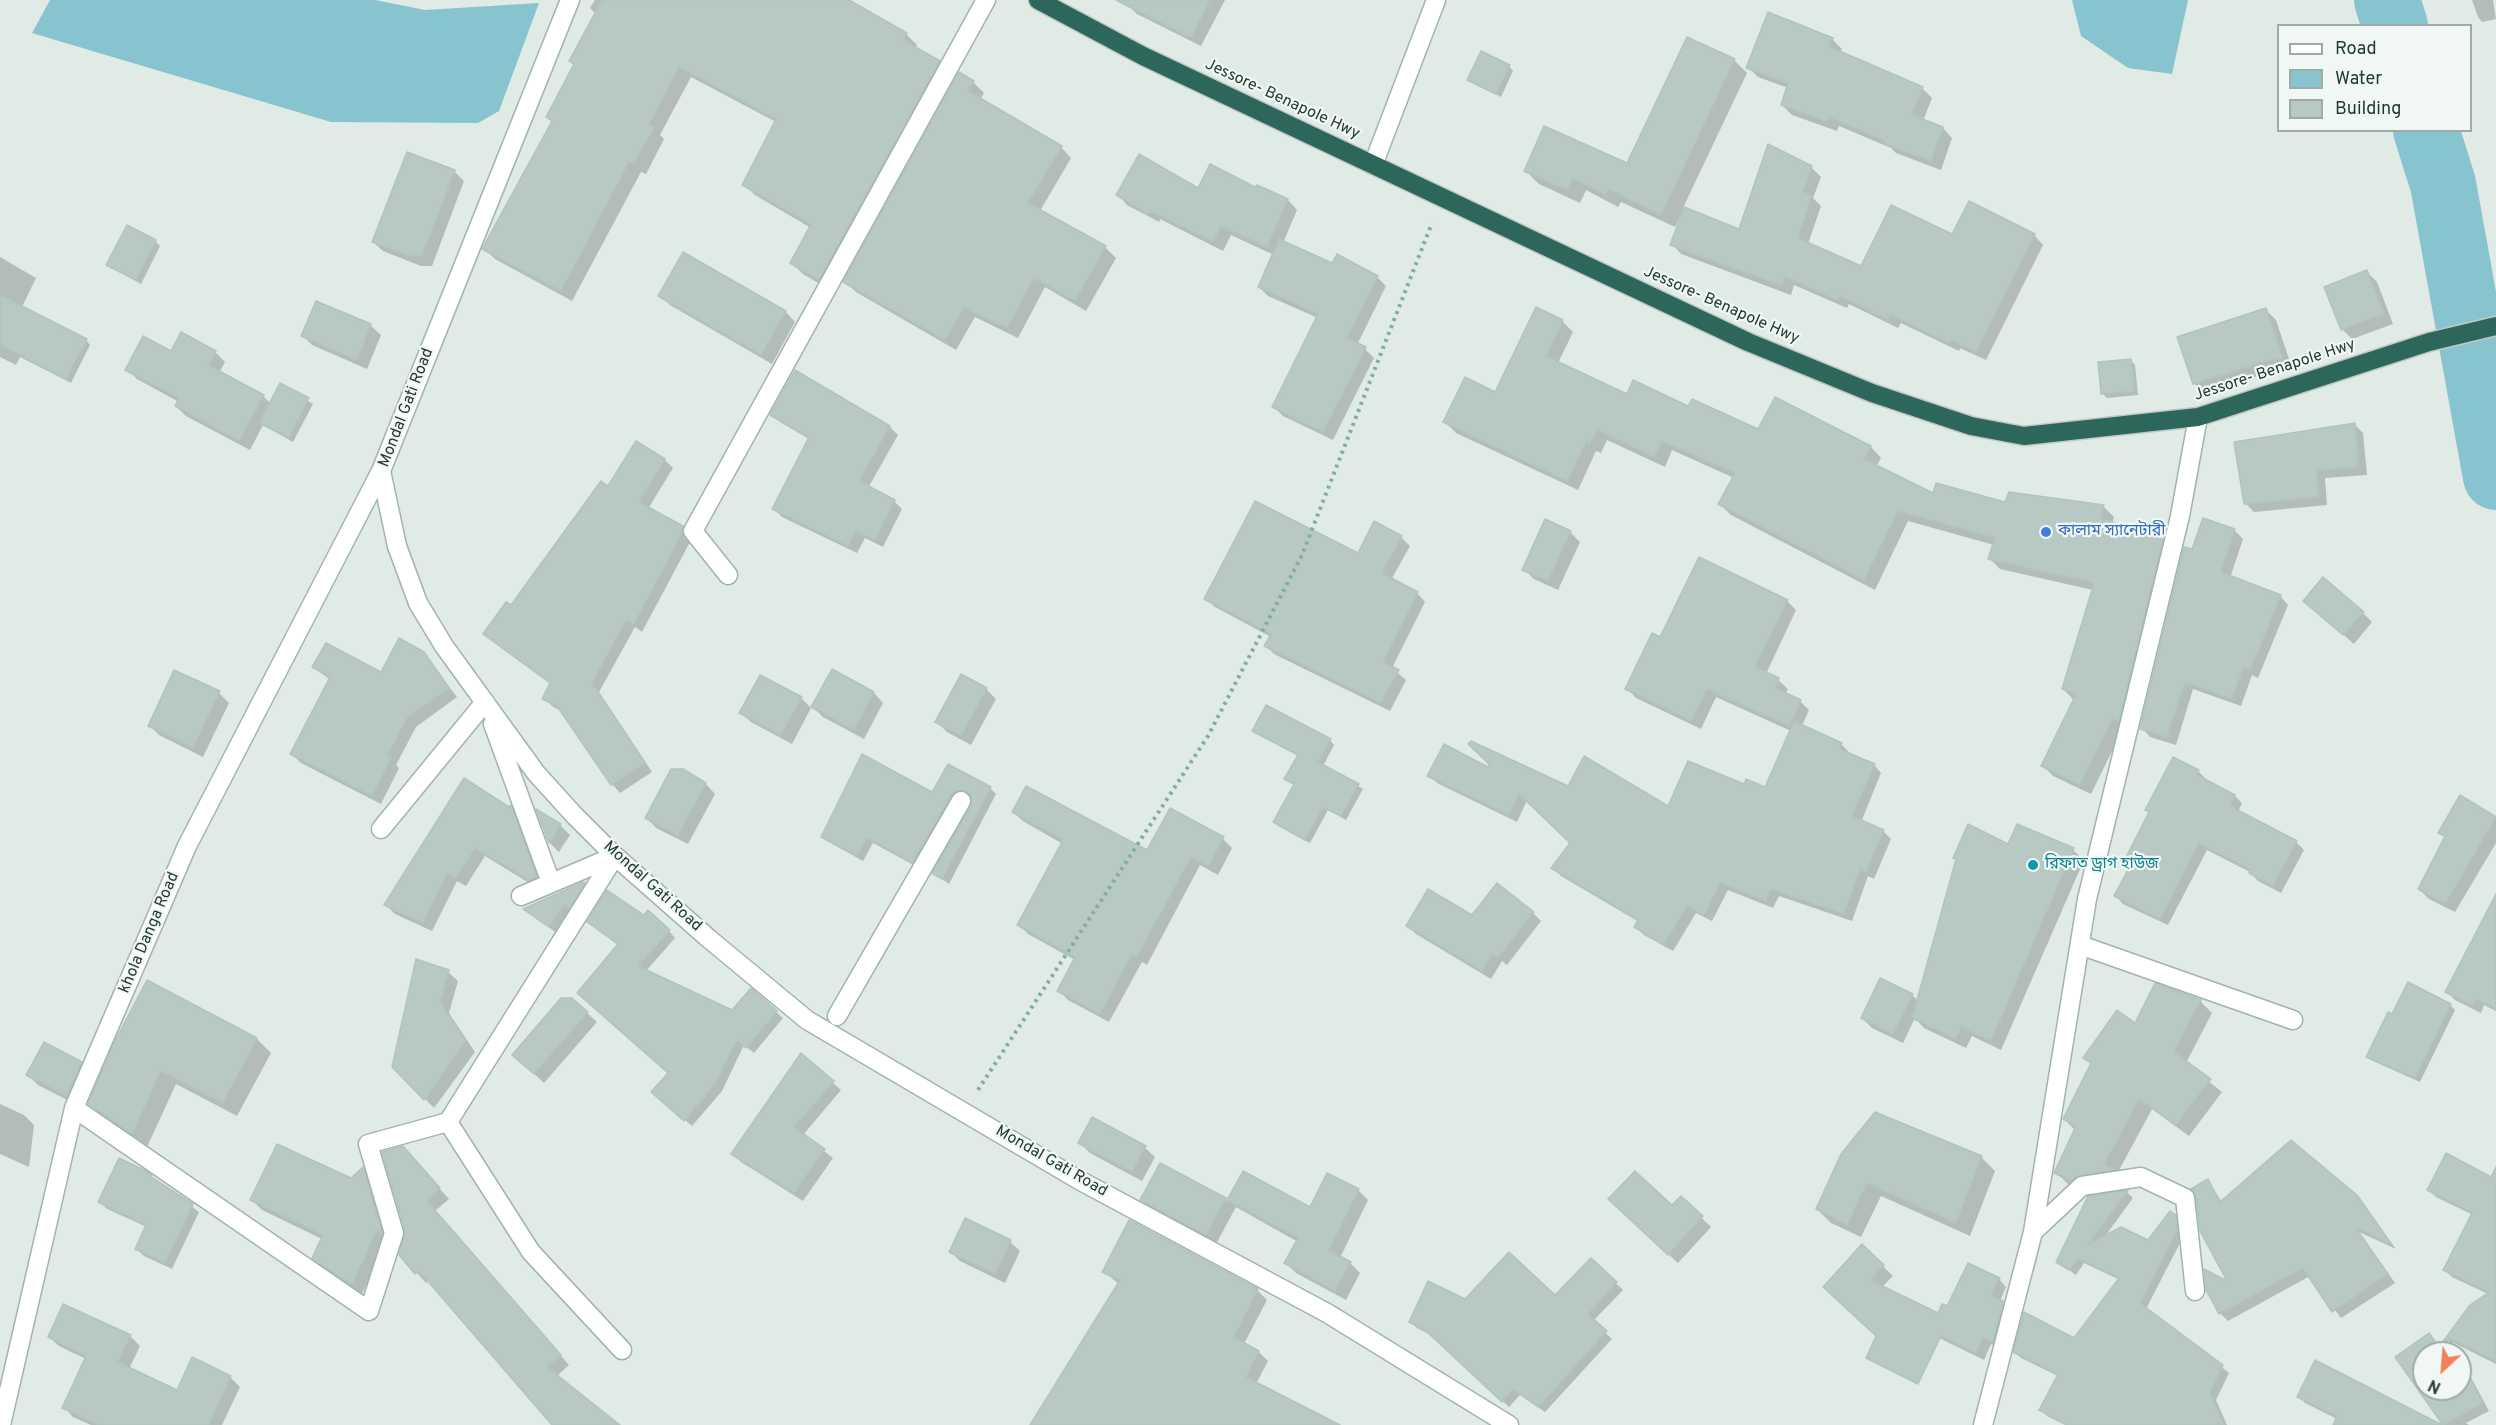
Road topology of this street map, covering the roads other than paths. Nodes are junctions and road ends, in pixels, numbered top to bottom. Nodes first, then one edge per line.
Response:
1 (570, 0) edge
2 (986, 0) edge
3 (1038, 0) edge
4 (1436, 0) edge
5 (1372, 165) junction
6 (2496, 326) edge
7 (2198, 417) junction
8 (381, 471) junction
9 (728, 575) dead end
10 (485, 702) junction
11 (961, 801) dead end
12 (381, 830) dead end
13 (615, 855) junction
14 (551, 883) junction
15 (521, 896) dead end
16 (2080, 945) junction
17 (837, 1016) dead end
18 (2293, 1020) dead end
19 (74, 1108) junction
20 (448, 1122) junction
21 (2033, 1232) junction
22 (2195, 1291) dead end
23 (622, 1350) dead end
24 (1, 1425) edge
25 (1509, 1425) edge
26 (1983, 1425) edge

1 - 8 street, Mondal Gati Road
2 - 9 street
3 - 5 highway, Jessore- Benapole Hwy
4 - 5 street
5 - 7 highway, Jessore- Benapole Hwy
6 - 7 highway, Jessore- Benapole Hwy
7 - 16 street
8 - 10 street, Mondal Gati Road
8 - 19 street, khola Danga Road
10 - 12 street
10 - 13 street, Mondal Gati Road
10 - 14 street
11 - 17 street
13 - 14 street
13 - 20 street
13 - 25 street, Mondal Gati Road
14 - 15 street
16 - 18 street
16 - 21 street
19 - 20 street
19 - 24 street, khola Danga Road
20 - 23 street
21 - 22 street
21 - 26 street

